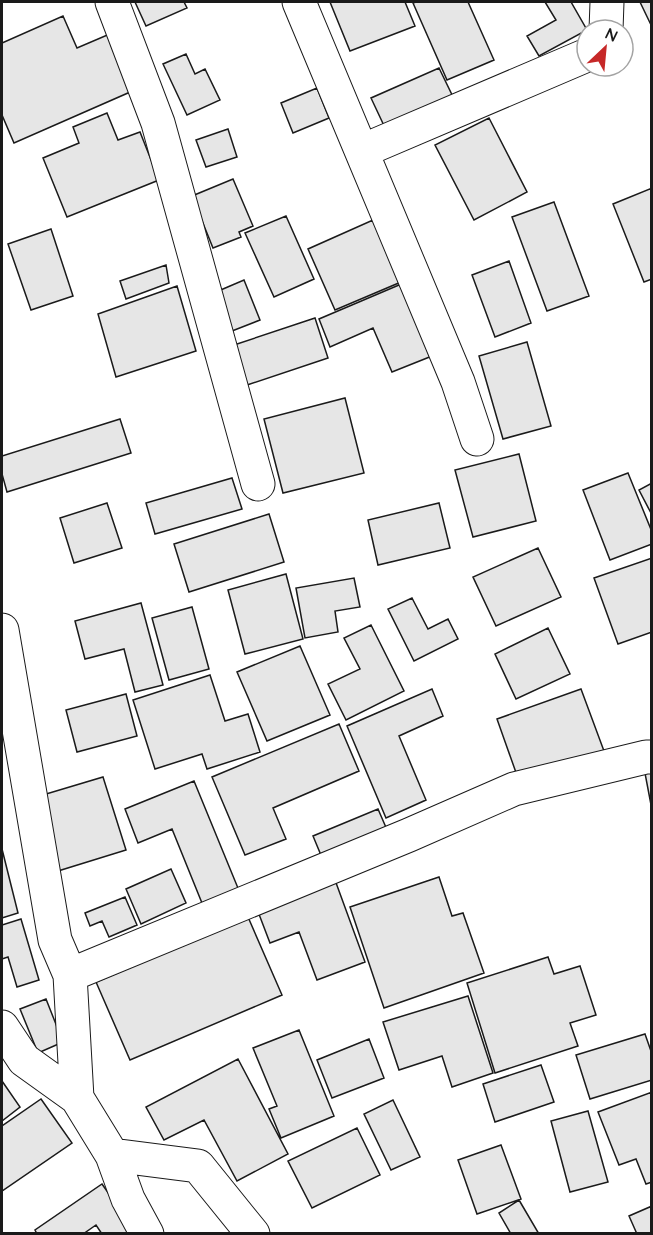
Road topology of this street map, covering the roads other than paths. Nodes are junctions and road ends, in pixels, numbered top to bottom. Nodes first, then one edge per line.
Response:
1 (112, 2) edge
2 (299, 2) edge
3 (607, 2) edge
4 (606, 18) edge
5 (575, 60) edge
6 (362, 151) junction
7 (477, 439) dead end
8 (258, 484) dead end
9 (2, 630) edge
10 (651, 757) edge
11 (70, 975) junction
12 (2, 1027) edge
13 (77, 1098) junction
14 (112, 1155) junction
15 (147, 1233) edge
16 (253, 1233) edge

1 - 8 street
2 - 6 street
3 - 4 street
5 - 6 street
6 - 7 street
9 - 11 street
10 - 11 street
11 - 13 street
12 - 13 street
13 - 14 street
14 - 15 street
14 - 16 street

